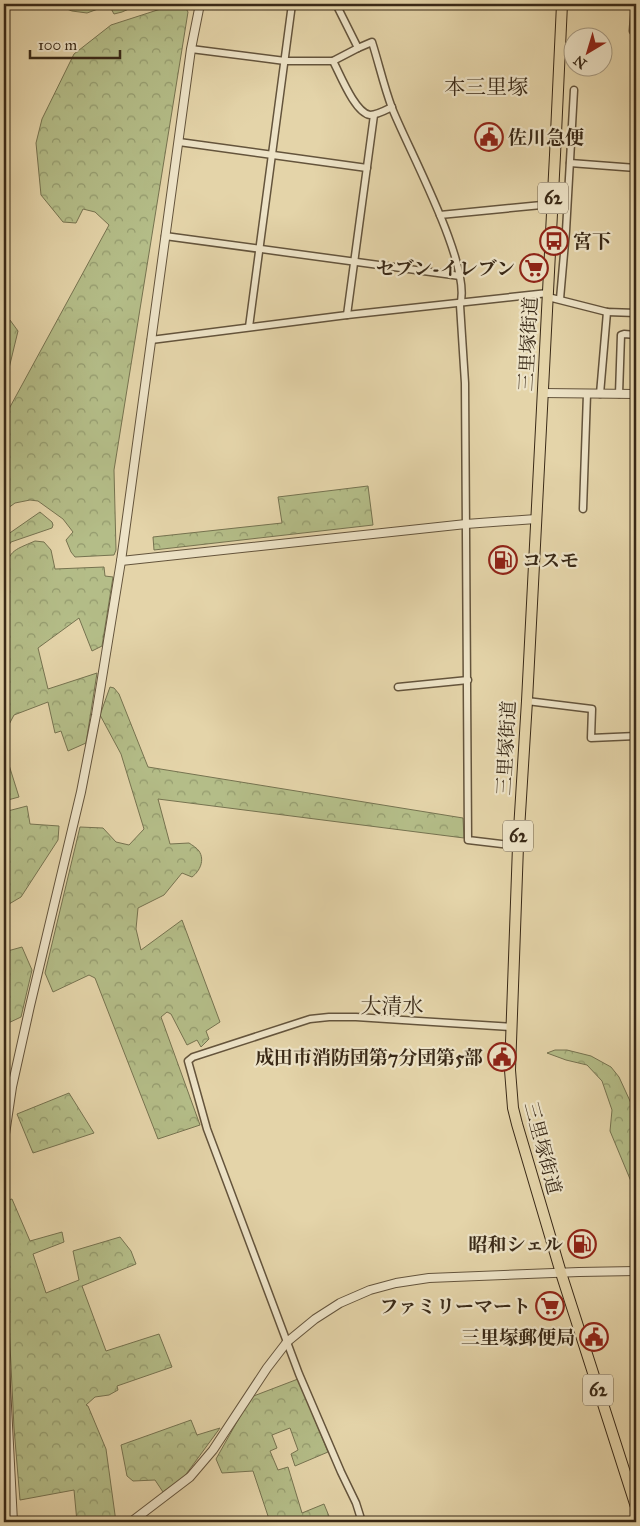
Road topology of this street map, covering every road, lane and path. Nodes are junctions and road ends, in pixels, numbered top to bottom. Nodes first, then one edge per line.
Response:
1 (200, 4) edge
2 (292, 4) edge
3 (336, 4) edge
4 (562, 4) edge
5 (634, 4) edge
6 (633, 30) dead end
7 (358, 48) junction
8 (191, 49) junction
9 (285, 61) junction
10 (333, 61) junction
11 (574, 90) dead end
12 (392, 107) junction
13 (374, 115) junction
14 (179, 142) junction
15 (272, 155) junction
16 (570, 163) junction
17 (367, 168) junction
18 (636, 168) edge
19 (552, 204) junction
20 (440, 215) junction
21 (166, 236) junction
22 (260, 249) junction
23 (354, 262) junction
24 (460, 276) junction
25 (548, 295) junction
26 (560, 299) junction
27 (461, 302) junction
28 (607, 312) junction
29 (636, 313) edge
30 (347, 315) junction
31 (249, 327) junction
32 (636, 335) edge
33 (151, 340) junction
34 (543, 393) junction
35 (587, 394) junction
36 (600, 394) junction
37 (619, 394) junction
38 (636, 394) edge
39 (582, 508) dead end
40 (536, 519) junction
41 (466, 524) junction
42 (121, 561) junction
43 (468, 680) junction
44 (398, 687) dead end
45 (527, 701) junction
46 (636, 736) edge
47 (518, 846) junction
48 (512, 1027) junction
49 (4, 1141) edge
50 (636, 1271) edge
51 (561, 1273) junction
52 (288, 1342) junction
53 (4, 1348) edge
54 (636, 1507) edge
55 (13, 1522) edge
56 (131, 1522) edge
57 (362, 1522) edge

1 - 8 street
2 - 9 street
3 - 7 street
4 - 19 main road, 三里塚街道 / 62
5 - 6 street
7 - 10 street
7 - 12 street
8 - 9 street
8 - 14 street
9 - 10 street
9 - 15 street
10 - 13 street
11 - 16 street
12 - 13 street
12 - 20 street
13 - 17 street
14 - 15 street
14 - 21 street
15 - 17 street
15 - 22 street
16 - 18 street
16 - 26 street
17 - 23 street
19 - 20 street
19 - 25 main road, 三里塚街道 / 62
20 - 24 street
21 - 22 street
21 - 33 street
22 - 23 street
22 - 31 street
23 - 24 street
23 - 30 street
24 - 27 street
25 - 26 street
25 - 27 street
25 - 34 main road, 三里塚街道 / 62
26 - 28 street
27 - 30 street
27 - 41 street
28 - 29 street
28 - 36 street
30 - 31 street
31 - 33 street
32 - 37 street
33 - 42 street
34 - 35 street
34 - 40 main road, 三里塚街道 / 62
35 - 36 street
35 - 39 street
36 - 37 street
37 - 38 street
40 - 41 street
40 - 45 main road, 三里塚街道 / 62
41 - 42 street
41 - 43 street
42 - 49 street
43 - 44 street
43 - 47 street
45 - 46 street
45 - 47 main road, 三里塚街道 / 62
47 - 48 main road, 三里塚街道 / 62
48 - 51 main road, 三里塚街道 / 62
48 - 52 street
50 - 51 street
51 - 52 street
51 - 54 main road, 三里塚街道 / 62
52 - 56 street
52 - 57 street
53 - 55 street

